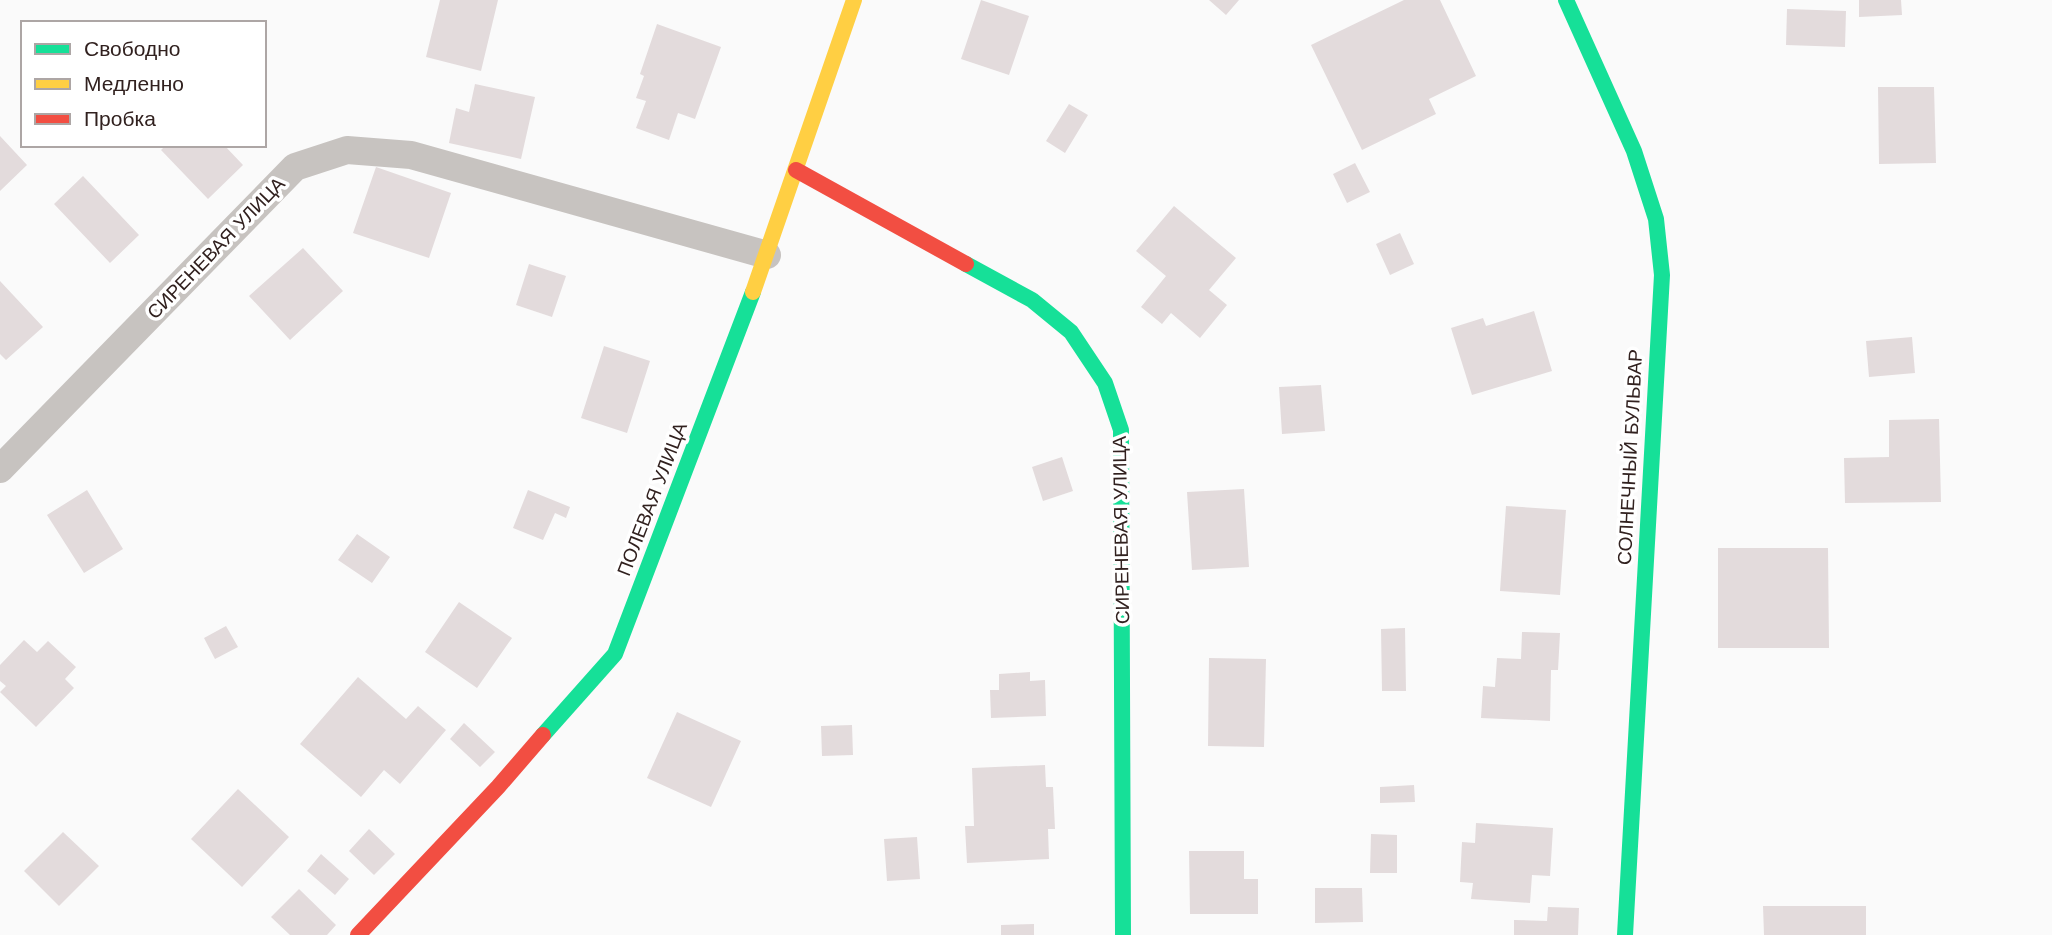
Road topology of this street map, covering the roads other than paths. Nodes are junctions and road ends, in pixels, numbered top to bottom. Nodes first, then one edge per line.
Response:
1 (854, 0) edge
2 (1566, 0) edge
3 (796, 170) junction
4 (767, 256) junction
5 (0, 469) edge
6 (358, 935) edge
7 (1123, 935) edge
8 (1625, 935) edge

1 - 3 street, ПОЛЕВАЯ УЛИЦА
2 - 8 street, СОЛНЕЧНЫЙ БУЛЬВАР
3 - 4 street, ПОЛЕВАЯ УЛИЦА
3 - 7 street, СИРЕНЕВАЯ УЛИЦА
4 - 5 street, СИРЕНЕВАЯ УЛИЦА
4 - 6 street, ПОЛЕВАЯ УЛИЦА

